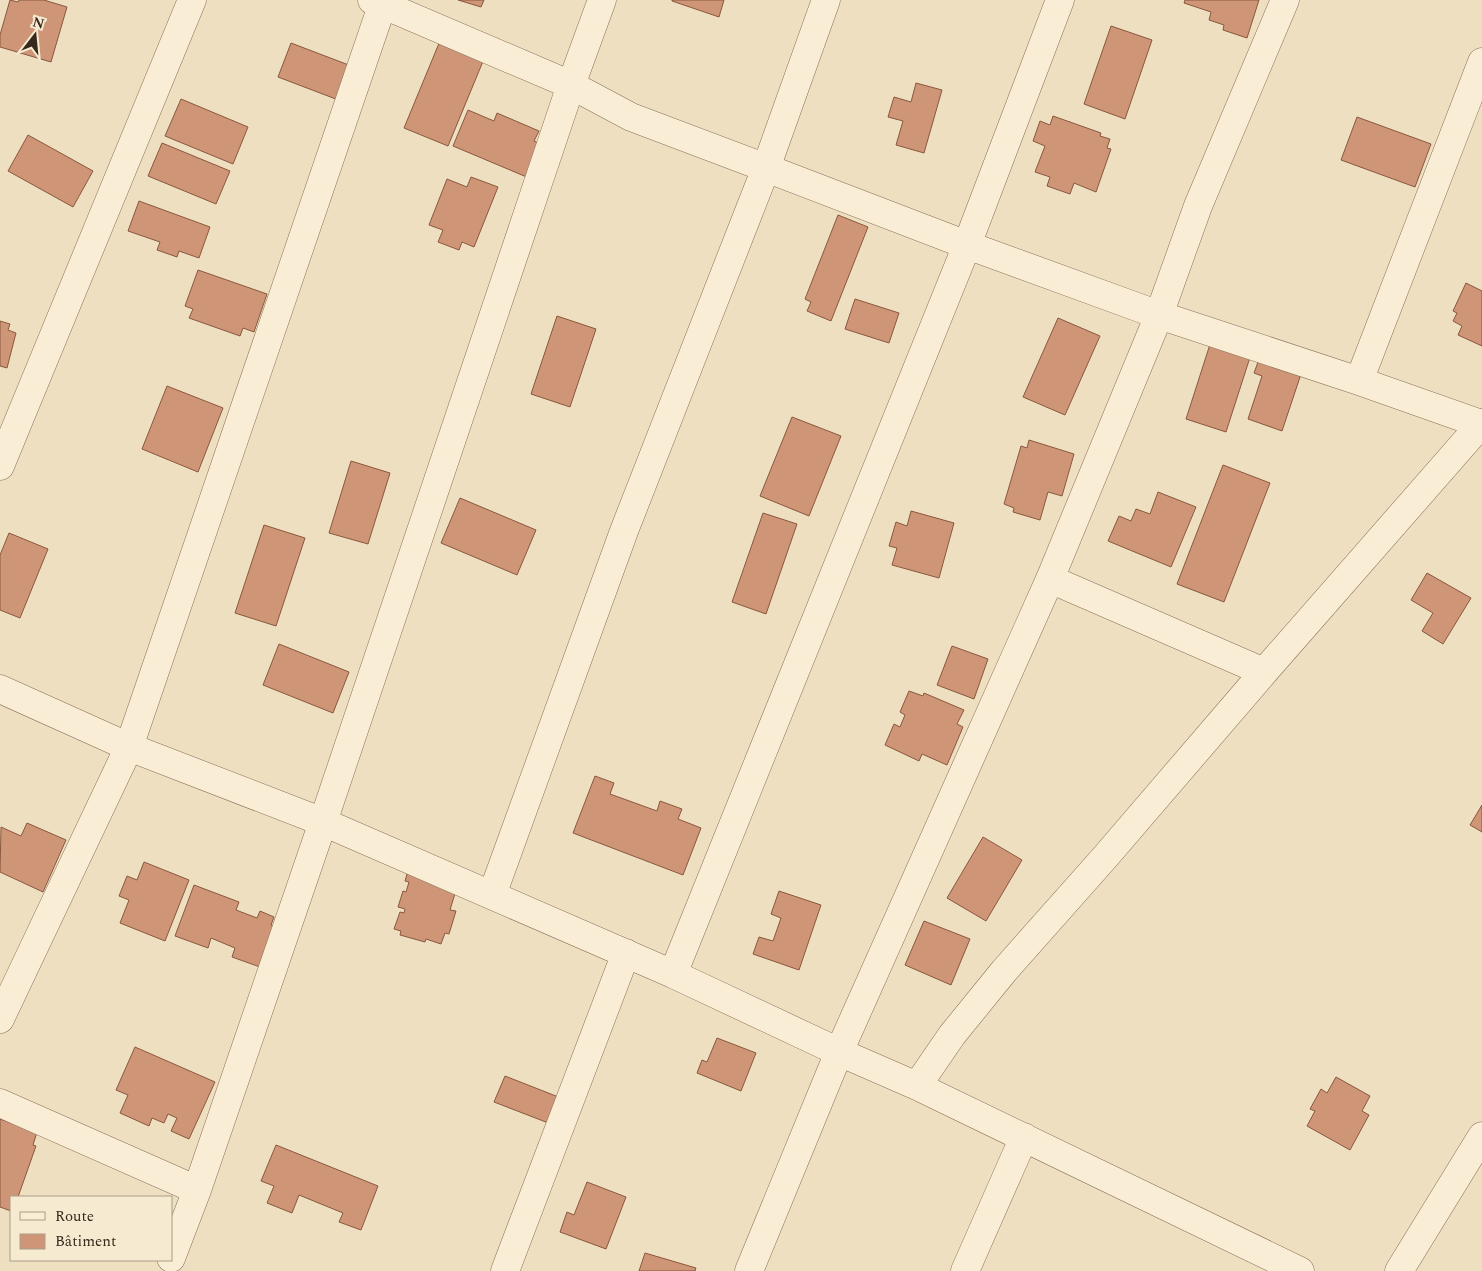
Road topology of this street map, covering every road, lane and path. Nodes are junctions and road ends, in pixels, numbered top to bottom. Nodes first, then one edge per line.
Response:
1 (192, 0) edge
2 (602, 0) edge
3 (826, 0) edge
4 (1060, 0) edge
5 (1285, 0) edge
6 (379, 2) edge
7 (1482, 62) edge
8 (571, 85) junction
9 (766, 168) junction
10 (967, 245) junction
11 (1159, 315) junction
12 (1359, 381) junction
13 (1482, 424) edge
14 (0, 466) edge
15 (1050, 579) junction
16 (1264, 672) junction
17 (0, 689) edge
18 (129, 746) junction
19 (324, 822) junction
20 (492, 895) junction
21 (626, 953) junction
22 (673, 974) junction
23 (0, 1019) edge
24 (839, 1052) junction
25 (917, 1086) junction
26 (0, 1103) edge
27 (1482, 1136) edge
28 (1024, 1137) junction
29 (197, 1190) junction
30 (172, 1256) edge
31 (505, 1271) edge
32 (749, 1271) edge
33 (965, 1271) edge
34 (1300, 1271) edge
35 (1399, 1271) edge

1 - 14 street
2 - 8 street
3 - 9 street
4 - 10 street
5 - 11 street
6 - 8 street
6 - 18 street
7 - 12 street
8 - 9 street
8 - 19 street
9 - 10 street
9 - 20 street
10 - 11 street
10 - 22 street
11 - 12 street
11 - 15 street
12 - 13 street
13 - 16 street
15 - 16 street
15 - 24 street
16 - 25 street
17 - 18 street
18 - 19 street
18 - 23 street
19 - 20 street
19 - 29 street
20 - 21 street
21 - 22 street
21 - 31 street
22 - 24 street
24 - 25 street
24 - 32 street
25 - 28 street
26 - 29 street
27 - 35 street
28 - 33 street
28 - 34 street
29 - 30 street

